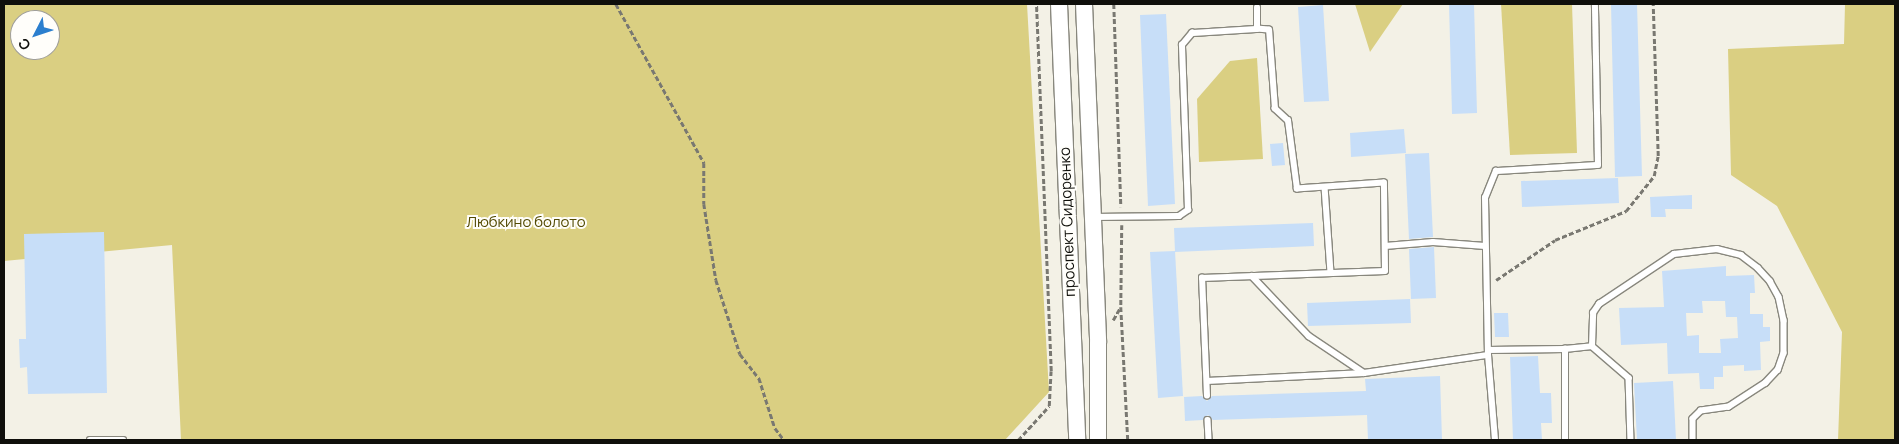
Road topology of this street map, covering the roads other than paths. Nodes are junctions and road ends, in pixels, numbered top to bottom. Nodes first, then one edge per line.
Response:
1 (1059, 4) edge
2 (1084, 4) edge
3 (1594, 4) edge
4 (1257, 8) dead end
5 (1257, 29) junction
6 (1325, 187) junction
7 (1093, 217) junction
8 (1385, 246) junction
9 (1485, 246) junction
10 (1331, 273) junction
11 (1252, 276) junction
12 (1592, 346) junction
13 (1565, 349) junction
14 (1488, 353) junction
15 (1364, 373) junction
16 (1207, 381) junction
17 (1207, 396) dead end
18 (1208, 420) dead end
19 (90, 440) edge
20 (123, 440) edge
21 (1077, 440) edge
22 (1098, 440) edge
23 (1209, 440) edge
24 (1495, 440) edge
25 (1565, 440) edge
26 (1631, 440) edge
27 (1693, 440) edge

1 - 21 main road, проспект Сидоренко
2 - 7 main road, проспект Сидоренко
3 - 9 lane
4 - 5 lane
5 - 6 lane
5 - 7 lane
6 - 8 lane
6 - 10 lane
7 - 22 main road, проспект Сидоренко
8 - 9 lane
8 - 10 lane
9 - 14 lane
10 - 11 lane
11 - 15 lane
11 - 16 lane
12 - 13 lane
12 - 26 lane
12 - 27 lane
13 - 14 lane
13 - 25 lane
14 - 15 lane
14 - 24 lane
15 - 16 lane
16 - 17 lane
18 - 23 lane
19 - 20 lane

